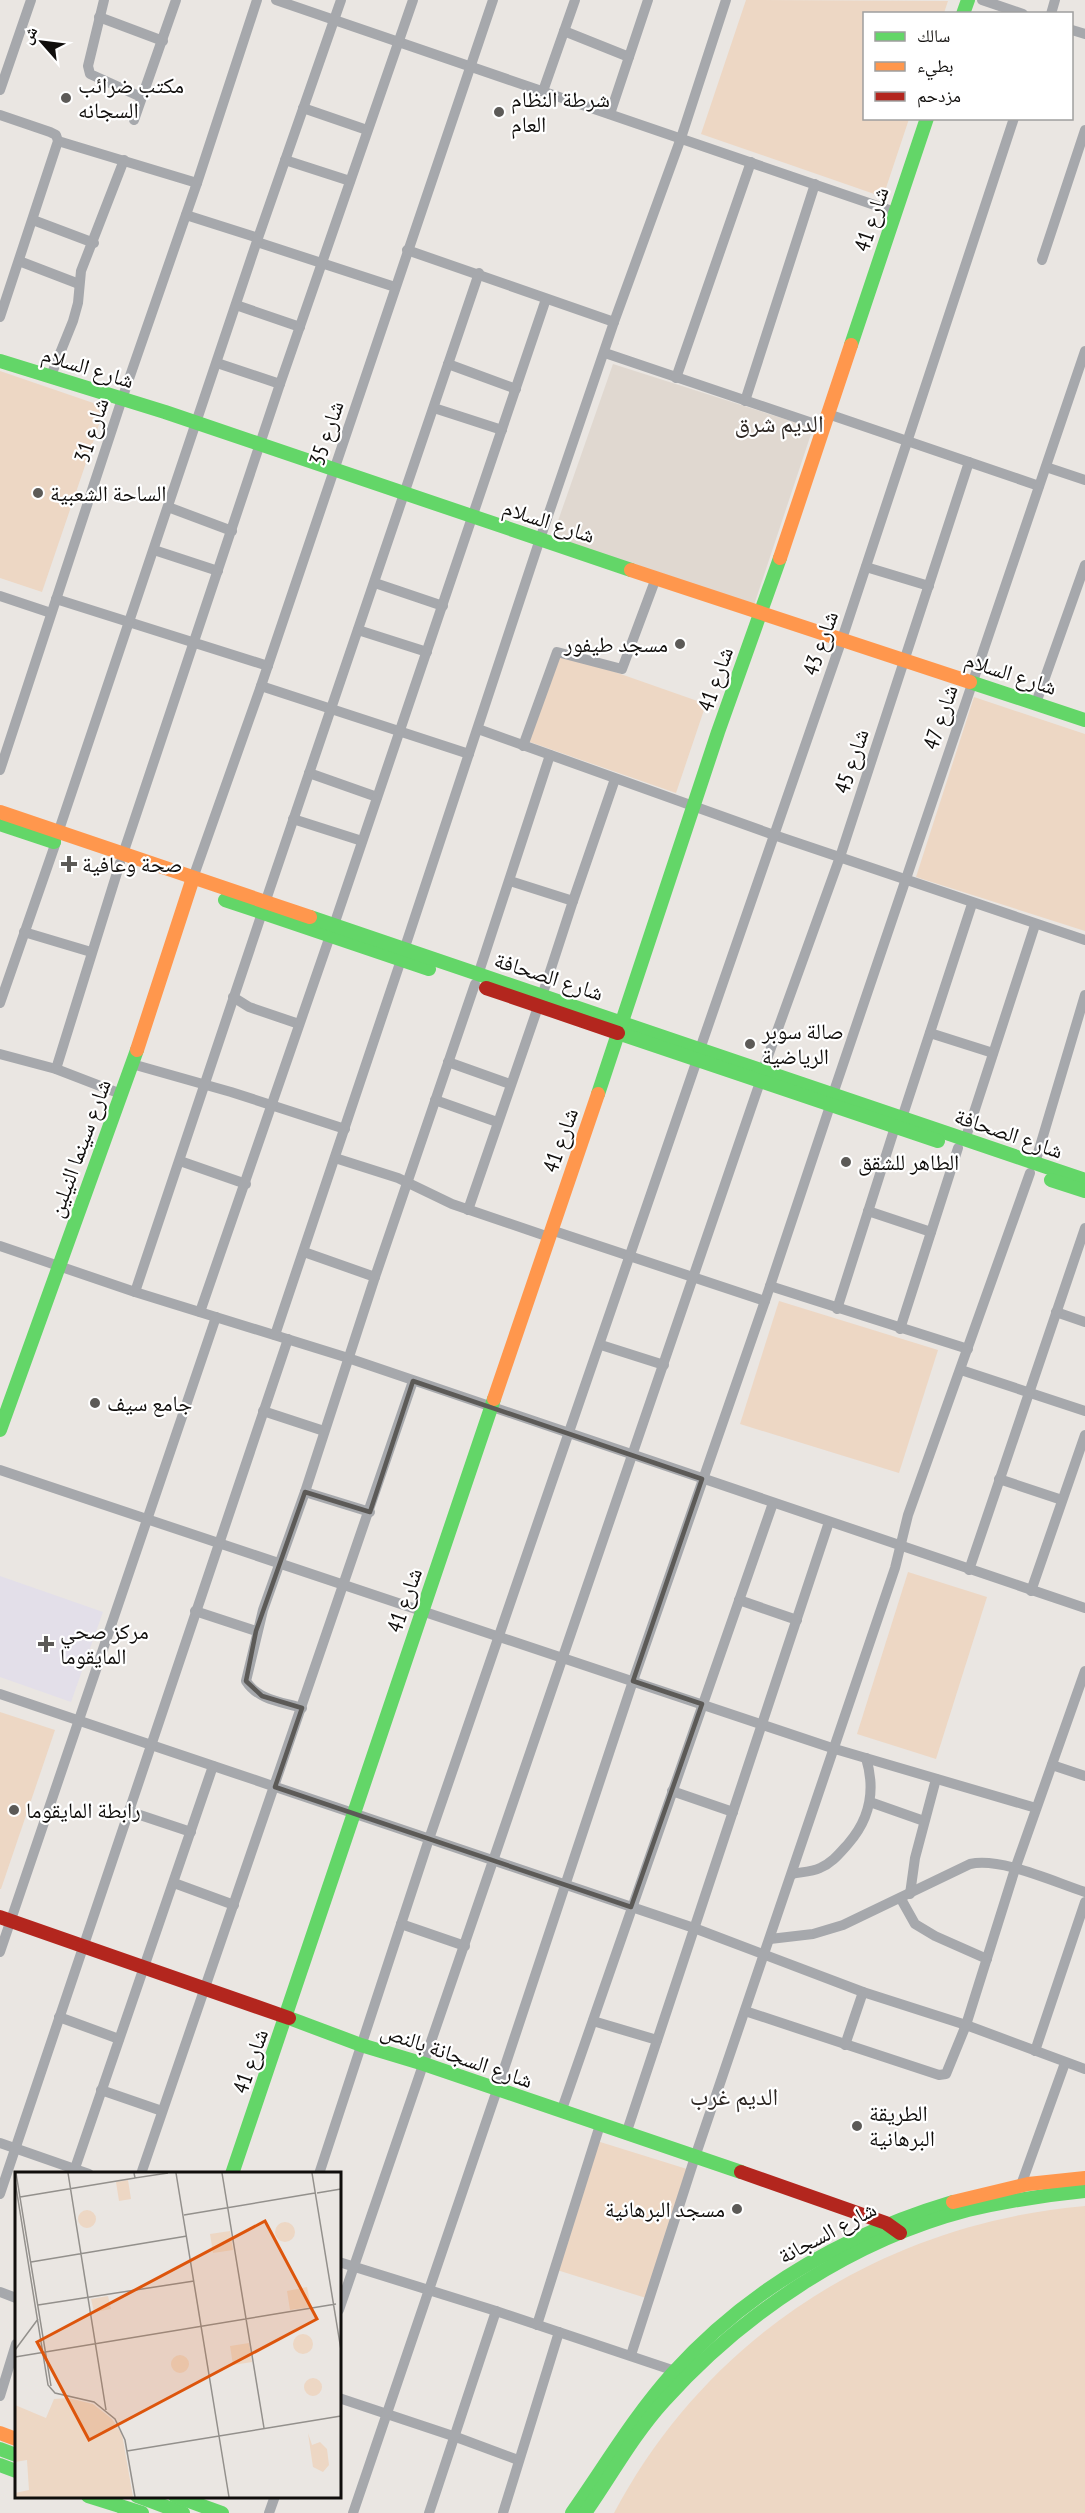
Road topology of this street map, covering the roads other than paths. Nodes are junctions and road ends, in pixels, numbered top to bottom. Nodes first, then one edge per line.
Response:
1 (31, 0) edge
2 (104, 0) edge
3 (176, 0) edge
4 (257, 0) edge
5 (276, 0) edge
6 (341, 0) edge
7 (413, 0) edge
8 (493, 0) edge
9 (575, 0) edge
10 (648, 0) edge
11 (726, 0) edge
12 (982, 0) edge
13 (1017, 12) edge
14 (99, 17) junction
15 (333, 21) junction
16 (564, 31) junction
17 (163, 41) junction
18 (398, 44) junction
19 (629, 57) junction
20 (471, 68) junction
21 (0, 90) edge
22 (543, 91) junction
23 (141, 96) junction
24 (303, 108) junction
25 (610, 114) junction
26 (0, 115) edge
27 (134, 120) dead end
28 (926, 120) edge
29 (1013, 120) edge
30 (367, 130) junction
31 (1085, 130) edge
32 (681, 138) junction
33 (58, 141) junction
34 (124, 160) junction
35 (285, 160) junction
36 (751, 162) junction
37 (350, 181) junction
38 (197, 183) junction
39 (815, 184) junction
40 (895, 212) junction
41 (186, 215) junction
42 (33, 220) junction
43 (257, 240) junction
44 (94, 243) junction
45 (407, 250) junction
46 (1042, 260) dead end
47 (19, 261) junction
48 (322, 264) junction
49 (479, 273) junction
50 (79, 284) junction
51 (395, 287) junction
52 (546, 299) junction
53 (236, 305) junction
54 (0, 317) edge
55 (614, 322) junction
56 (300, 327) junction
57 (1085, 351) edge
58 (605, 353) junction
59 (0, 361) edge
60 (217, 363) junction
61 (448, 364) junction
62 (50, 378) junction
63 (676, 378) junction
64 (280, 384) junction
65 (516, 389) junction
66 (122, 399) junction
67 (745, 400) junction
68 (434, 408) junction
69 (826, 421) junction
70 (197, 423) junction
71 (502, 430) junction
72 (908, 442) junction
73 (261, 447) junction
74 (969, 462) junction
75 (1046, 467) junction
76 (334, 471) junction
77 (1085, 480) edge
78 (1039, 486) junction
79 (404, 495) junction
80 (168, 507) junction
81 (472, 518) junction
82 (232, 531) junction
83 (540, 539) junction
84 (154, 550) junction
85 (1085, 565) edge
86 (866, 567) junction
87 (218, 571) junction
88 (656, 578) junction
89 (375, 583) junction
90 (928, 586) junction
91 (0, 596) edge
92 (56, 599) junction
93 (443, 606) junction
94 (51, 613) junction
95 (761, 613) junction
96 (129, 622) junction
97 (358, 630) junction
98 (842, 639) junction
99 (194, 642) junction
100 (428, 652) junction
101 (904, 659) junction
102 (268, 666) junction
103 (972, 682) junction
104 (261, 686) junction
105 (1036, 703) junction
106 (331, 708) junction
107 (1085, 720) edge
108 (478, 729) junction
109 (400, 732) junction
110 (523, 746) junction
111 (469, 754) junction
112 (550, 755) junction
113 (0, 770) edge
114 (309, 774) junction
115 (615, 778) junction
116 (377, 797) junction
117 (693, 806) junction
118 (0, 812) edge
119 (293, 819) junction
120 (0, 824) edge
121 (774, 835) junction
122 (57, 838) junction
123 (362, 841) junction
124 (840, 857) junction
125 (122, 858) junction
126 (907, 880) junction
127 (510, 881) junction
128 (191, 883) junction
129 (573, 901) junction
130 (972, 903) junction
131 (263, 908) junction
132 (1035, 925) junction
133 (332, 931) junction
134 (24, 932) junction
135 (1085, 940) edge
136 (91, 952) junction
137 (403, 955) junction
138 (476, 980) junction
139 (1085, 995) edge
140 (233, 997) junction
141 (540, 1001) junction
142 (0, 1003) edge
143 (299, 1024) junction
144 (621, 1028) junction
145 (930, 1033) junction
146 (993, 1053) junction
147 (0, 1054) edge
148 (699, 1054) junction
149 (448, 1062) junction
150 (132, 1064) junction
151 (56, 1069) junction
152 (761, 1076) junction
153 (510, 1084) junction
154 (204, 1085) junction
155 (121, 1094) junction
156 (435, 1100) junction
157 (832, 1100) junction
158 (272, 1106) junction
159 (497, 1122) junction
160 (898, 1123) junction
161 (345, 1129) junction
162 (962, 1144) junction
163 (335, 1158) junction
164 (180, 1161) junction
165 (1032, 1168) junction
166 (1085, 1180) edge
167 (407, 1182) junction
168 (246, 1184) junction
169 (1085, 1191) edge
170 (468, 1210) junction
171 (868, 1211) junction
172 (1085, 1228) edge
173 (931, 1232) junction
174 (550, 1233) junction
175 (0, 1246) edge
176 (304, 1252) junction
177 (630, 1255) junction
178 (58, 1266) junction
179 (375, 1277) junction
180 (694, 1278) junction
181 (770, 1286) junction
182 (135, 1292) junction
183 (765, 1301) junction
184 (837, 1309) junction
185 (200, 1312) junction
186 (1056, 1312) junction
187 (216, 1317) junction
188 (1085, 1322) edge
189 (900, 1329) junction
190 (275, 1335) junction
191 (288, 1339) junction
192 (601, 1345) junction
193 (968, 1349) junction
194 (348, 1358) junction
195 (664, 1365) junction
196 (961, 1370) junction
197 (413, 1381) junction
198 (1028, 1391) junction
199 (491, 1407) junction
200 (263, 1411) junction
201 (1085, 1411) edge
202 (0, 1430) edge
203 (324, 1431) junction
204 (568, 1434) junction
205 (1085, 1435) edge
206 (633, 1455) junction
207 (0, 1470) edge
208 (702, 1479) junction
209 (999, 1479) junction
210 (305, 1492) junction
211 (1062, 1500) junction
212 (773, 1503) junction
213 (370, 1512) junction
214 (146, 1519) junction
215 (830, 1522) junction
216 (218, 1544) junction
217 (901, 1548) junction
218 (280, 1565) junction
219 (969, 1570) junction
220 (345, 1584) junction
221 (1031, 1591) junction
222 (739, 1600) junction
223 (1085, 1608) edge
224 (195, 1611) junction
225 (422, 1611) junction
226 (797, 1620) junction
227 (256, 1631) junction
228 (498, 1636) junction
229 (561, 1658) junction
230 (1085, 1671) edge
231 (633, 1681) junction
232 (0, 1694) edge
233 (702, 1704) junction
234 (302, 1708) junction
235 (78, 1720) junction
236 (763, 1725) junction
237 (151, 1744) junction
238 (835, 1749) junction
239 (866, 1758) junction
240 (1052, 1765) junction
241 (213, 1766) junction
242 (1085, 1776) edge
243 (936, 1779) junction
244 (275, 1787) junction
245 (672, 1791) junction
246 (870, 1802) junction
247 (1036, 1808) junction
248 (128, 1811) junction
249 (734, 1812) junction
250 (353, 1813) junction
251 (924, 1821) junction
252 (191, 1832) junction
253 (429, 1839) junction
254 (494, 1860) junction
255 (1015, 1869) junction
256 (792, 1874) junction
257 (174, 1883) junction
258 (565, 1885) junction
259 (1085, 1892) edge
260 (906, 1896) junction
261 (1085, 1902) edge
262 (234, 1905) junction
263 (631, 1907) junction
264 (5, 1919) edge
265 (401, 1924) junction
266 (694, 1928) junction
267 (770, 1939) junction
268 (82, 1946) junction
269 (465, 1946) junction
270 (0, 1952) edge
271 (765, 1956) junction
272 (987, 1959) junction
273 (143, 1968) junction
274 (204, 1988) junction
275 (863, 1992) junction
276 (745, 2011) junction
277 (59, 2017) junction
278 (287, 2017) junction
279 (593, 2021) junction
280 (966, 2025) junction
281 (119, 2039) junction
282 (657, 2040) junction
283 (361, 2045) junction
284 (845, 2045) junction
285 (1035, 2051) junction
286 (1065, 2063) junction
287 (424, 2064) junction
288 (1085, 2069) edge
289 (101, 2090) junction
290 (497, 2090) junction
291 (162, 2111) junction
292 (561, 2112) junction
293 (600, 2125) junction
294 (626, 2134) junction
295 (0, 2143) edge
296 (16, 2148) junction
297 (695, 2157) junction
298 (74, 2171) edge
299 (142, 2172) edge
300 (233, 2172) edge
301 (320, 2172) edge
302 (1085, 2178) edge
303 (1021, 2185) junction
304 (1085, 2191) edge
305 (0, 2194) edge
306 (886, 2223) junction
307 (900, 2233) junction
308 (340, 2262) edge
309 (354, 2267) junction
310 (428, 2289) junction
311 (0, 2292) edge
312 (15, 2298) edge
313 (340, 2307) edge
314 (496, 2311) junction
315 (537, 2325) junction
316 (559, 2332) junction
317 (15, 2347) edge
318 (631, 2355) junction
319 (675, 2371) junction
320 (0, 2396) edge
321 (340, 2398) edge
322 (385, 2413) junction
323 (644, 2418) junction
324 (0, 2433) edge
325 (456, 2437) junction
326 (15, 2439) edge
327 (0, 2449) edge
328 (15, 2455) edge
329 (518, 2460) junction
330 (0, 2465) edge
331 (15, 2470) edge
332 (92, 2498) edge
333 (96, 2498) edge
334 (142, 2498) edge
335 (182, 2498) edge
336 (274, 2498) edge
337 (120, 2505) edge
338 (206, 2505) edge
339 (88, 2513) edge
340 (142, 2513) edge
341 (183, 2513) edge
342 (222, 2513) edge
343 (269, 2513) edge
344 (353, 2513) edge
345 (429, 2513) edge
346 (503, 2513) edge
347 (572, 2513) edge
348 (585, 2513) edge

1 - 21 street
2 - 14 street
3 - 17 street
4 - 38 street, شارع 31
5 - 15 street
6 - 15 street
7 - 18 street
8 - 20 street, شارع 35
9 - 16 street
10 - 19 street
11 - 32 street
12 - 13 street
14 - 17 street
14 - 23 street
15 - 18 street
15 - 24 street
16 - 19 street
16 - 22 street
17 - 23 street
18 - 20 street
18 - 30 street
19 - 25 street
20 - 22 street
20 - 45 street, شارع 35
22 - 25 street
23 - 27 street
24 - 30 street
24 - 35 street
25 - 32 street
26 - 33 street
28 - 40 main road, شارع 41
29 - 72 street, شارع 43
30 - 37 street
31 - 46 street
32 - 36 street
32 - 55 street
33 - 34 street
33 - 42 street
34 - 38 street
34 - 44 street
35 - 37 street
35 - 43 street
36 - 39 street
36 - 63 street
37 - 48 street
38 - 41 street, شارع 31
39 - 40 street
39 - 67 street
40 - 69 main road, شارع 41
41 - 43 street
41 - 66 street, شارع 31
42 - 44 street
42 - 47 street
43 - 48 street
43 - 53 street
44 - 50 street
45 - 49 street
45 - 51 street, شارع 35
47 - 50 street
47 - 54 street
48 - 51 street
48 - 56 street
49 - 52 street
49 - 61 street
50 - 62 street
51 - 76 street, شارع 35
52 - 55 street
52 - 65 street
53 - 56 street
53 - 60 street
55 - 58 street
56 - 64 street
57 - 75 street, شارع 47
58 - 63 street
58 - 83 street
59 - 62 main road, شارع السلام
60 - 64 street
60 - 70 street
61 - 65 street
61 - 68 street
62 - 66 main road, شارع السلام
63 - 67 street
64 - 73 street
65 - 71 street
66 - 70 main road, شارع السلام
66 - 92 street, شارع 31
67 - 69 street
68 - 71 street
68 - 79 street
69 - 72 street
69 - 95 main road, شارع 41
70 - 73 main road, شارع السلام
70 - 80 street
71 - 81 street
72 - 74 street
72 - 86 street, شارع 43
73 - 76 main road, شارع السلام
73 - 82 street
74 - 78 street
74 - 90 street, شارع 45
75 - 77 street
75 - 78 street, شارع 47
76 - 79 main road, شارع السلام
76 - 102 street, شارع 35
78 - 103 street, شارع 47
79 - 81 main road, شارع السلام
79 - 89 street
80 - 82 street
80 - 84 street
81 - 83 main road, شارع السلام
81 - 93 street
82 - 87 street
83 - 88 main road, شارع السلام
83 - 108 street
84 - 87 street
84 - 96 street
85 - 105 street
86 - 90 street
86 - 98 street, شارع 43
87 - 99 street
88 - 95 main road, شارع السلام
88 - 110 street
89 - 93 street
89 - 97 street
90 - 101 street, شارع 45
91 - 94 street
92 - 94 street, شارع 31
92 - 96 street
93 - 100 street
94 - 113 street, شارع 31
95 - 98 main road, شارع السلام
95 - 117 main road, شارع 41
96 - 99 street
96 - 122 street
97 - 100 street
97 - 106 street
98 - 101 main road, شارع السلام
98 - 121 street, شارع 43
99 - 102 street
99 - 125 street
100 - 109 street
101 - 103 main road, شارع السلام
101 - 124 street, شارع 45
102 - 104 street, شارع 35
103 - 105 main road, شارع السلام
103 - 126 street, شارع 47
104 - 106 street
104 - 128 street, شارع 35
105 - 107 main road, شارع السلام
106 - 109 street
106 - 114 street
108 - 110 street
108 - 111 street
109 - 111 street
109 - 116 street
110 - 112 street
111 - 137 street
112 - 115 street
112 - 127 street
114 - 116 street
114 - 119 street
115 - 117 street
115 - 129 street
116 - 123 street
117 - 121 street
117 - 144 main road, شارع 41
118 - 122 main road, شارع الصحافة
119 - 123 street
119 - 131 street
120 - 122 main road, شارع الصحافة
121 - 124 street
121 - 148 street, شارع 43
122 - 125 main road, شارع الصحافة
122 - 134 street
123 - 133 street
124 - 126 street
124 - 152 street, شارع 45
125 - 128 main road, شارع الصحافة
125 - 136 street
126 - 130 street
126 - 157 street, شارع 47
127 - 129 street
127 - 138 street
128 - 131 main road, شارع الصحافة
128 - 150 main road, شارع سينما النيلين
129 - 141 street
130 - 132 street
130 - 145 street
131 - 133 main road, شارع الصحافة
131 - 140 street
132 - 135 street
132 - 146 street
133 - 137 main road, شارع الصحافة
133 - 143 street
134 - 136 street
134 - 142 street
136 - 151 street
137 - 138 main road, شارع الصحافة
137 - 161 street
138 - 141 main road, شارع الصحافة
138 - 149 street
139 - 165 street
140 - 143 street
140 - 154 street
141 - 144 main road, شارع الصحافة
141 - 153 street
143 - 158 street
144 - 148 main road, شارع الصحافة
144 - 174 main road, شارع 41
145 - 146 street
145 - 160 street
146 - 162 street
147 - 151 street
148 - 152 main road, شارع الصحافة
148 - 177 street, شارع 43
149 - 153 street
149 - 156 street
150 - 154 street
150 - 155 main road, شارع سينما النيلين
151 - 155 street
152 - 157 main road, شارع الصحافة
152 - 180 street, شارع 45
153 - 159 street
154 - 158 street
154 - 164 street
155 - 178 main road, شارع سينما النيلين
156 - 159 street
156 - 167 street
157 - 160 main road, شارع الصحافة
157 - 181 street, شارع 47
158 - 161 street
158 - 168 street
159 - 170 street
160 - 162 main road, شارع الصحافة
160 - 171 street
161 - 163 street
162 - 165 main road, شارع الصحافة
162 - 173 street
163 - 167 street
163 - 176 street
164 - 168 street
164 - 182 street
165 - 166 main road, شارع الصحافة
165 - 169 main road, شارع الصحافة
165 - 193 street
167 - 170 street
167 - 179 street
168 - 185 street
170 - 174 street
171 - 173 street
171 - 184 street
172 - 186 street
173 - 189 street
174 - 177 street
174 - 199 main road, شارع 41
175 - 178 street
176 - 179 street
176 - 190 street
177 - 180 street
177 - 192 street, شارع 43
178 - 182 street
178 - 202 main road, شارع سينما النيلين
179 - 194 street
180 - 183 street
180 - 195 street, شارع 45
181 - 183 street, شارع 47
181 - 184 street
182 - 185 street
183 - 208 street, شارع 47
184 - 189 street
185 - 187 street
186 - 188 street
186 - 198 street
187 - 190 street
187 - 214 street
189 - 193 street
190 - 191 street
191 - 194 street
191 - 200 street
192 - 195 street
192 - 204 street, شارع 43
193 - 196 street
194 - 197 street
194 - 203 street
195 - 206 street, شارع 45
196 - 198 street
196 - 217 street
197 - 199 street
197 - 213 street
198 - 201 street
198 - 209 street
199 - 204 street
199 - 225 main road, شارع 41
200 - 203 street
200 - 216 street
203 - 210 street
204 - 206 street
204 - 228 street, شارع 43
205 - 211 street
206 - 208 street
206 - 229 street, شارع 45
207 - 214 street
208 - 212 street
208 - 231 street, شارع 47
209 - 211 street
209 - 219 street
210 - 213 street
210 - 218 street
211 - 221 street
212 - 215 street
212 - 222 street
213 - 220 street
214 - 216 street
214 - 235 street
215 - 217 street
215 - 226 street
216 - 218 street
216 - 224 street
217 - 219 street
217 - 238 street
218 - 220 street
218 - 227 street
219 - 221 street
220 - 225 street
220 - 234 street
221 - 223 street
222 - 226 street
222 - 233 street
224 - 227 street
224 - 237 street
225 - 228 street
225 - 250 main road, شارع 41
226 - 236 street
227 - 234 street
228 - 229 street
228 - 253 street, شارع 43
229 - 231 street
229 - 254 street, شارع 45
230 - 240 street
231 - 233 street
231 - 258 street, شارع 47
232 - 235 street
233 - 236 street
233 - 245 street
234 - 244 street
235 - 237 street
235 - 264 street
236 - 238 street
236 - 249 street
237 - 241 street
237 - 248 street
238 - 239 street
238 - 256 street
239 - 243 street
239 - 246 street
240 - 242 street
240 - 247 street
241 - 244 street
241 - 252 street
243 - 247 street
243 - 251 street
244 - 250 street
244 - 262 street
245 - 249 street
245 - 263 street
246 - 251 street
246 - 256 street
247 - 255 street
248 - 252 street
248 - 268 street
249 - 266 street
250 - 253 street
250 - 278 main road, شارع 41
251 - 260 street
252 - 257 street
253 - 254 street
253 - 265 street, شارع 43
254 - 258 street
254 - 269 street, شارع 45
255 - 259 street
255 - 260 street
255 - 272 street
256 - 267 street
257 - 262 street
257 - 273 street
258 - 263 street
258 - 290 street, شارع 47
260 - 267 street
260 - 272 street
261 - 285 street
262 - 274 street
263 - 266 street
263 - 279 street
264 - 268 main road, شارع السجانة بالنص
264 - 270 street
265 - 269 street
265 - 283 street, شارع 43
266 - 271 street
266 - 282 street
267 - 271 street
268 - 273 main road, شارع السجانة بالنص
268 - 277 street
269 - 287 street, شارع 45
271 - 275 street
271 - 276 street
272 - 280 street
273 - 274 main road, شارع السجانة بالنص
273 - 281 street
274 - 278 main road, شارع السجانة بالنص
274 - 291 street
275 - 280 street
275 - 284 street
276 - 284 street
276 - 297 street
277 - 281 street
277 - 296 street
278 - 283 main road, شارع السجانة بالنص
278 - 300 main road, شارع 41
279 - 282 street
279 - 292 street
280 - 284 street
280 - 285 street
281 - 289 street
282 - 294 street
283 - 287 main road, شارع السجانة بالنص
283 - 301 street, شارع 43
285 - 286 street
286 - 288 street
286 - 303 street
287 - 290 main road, شارع السجانة بالنص
287 - 309 street, شارع 45
289 - 291 street
289 - 298 street
290 - 292 main road, شارع السجانة بالنص
290 - 310 street, شارع 47
291 - 299 street
292 - 293 main road, شارع السجانة بالنص
293 - 294 main road, شارع السجانة بالنص
293 - 315 street
294 - 297 main road, شارع السجانة بالنص
295 - 296 street
296 - 298 street
296 - 305 street
297 - 306 main road, شارع السجانة بالنص
297 - 318 street
302 - 303 main road, شارع السجانة
303 - 306 main road, شارع السجانة
304 - 307 main road, شارع السجانة
306 - 307 main road, شارع السجانة بالنص
306 - 319 main road, شارع السجانة
307 - 323 main road, شارع السجانة
308 - 309 street
309 - 310 street
309 - 313 street, شارع 45
310 - 314 street
310 - 322 street, شارع 47
311 - 312 street
314 - 315 street
314 - 325 street
315 - 316 street
316 - 318 street
316 - 329 street
317 - 320 street
318 - 319 street
319 - 323 main road, شارع السجانة
321 - 322 street
322 - 325 street
322 - 344 street, شارع 47
323 - 347 main road
323 - 348 main road
324 - 326 main road
325 - 329 street
325 - 345 street
327 - 328 main road
329 - 346 street
330 - 331 main road
332 - 339 main road
333 - 337 main road
334 - 341 main road
335 - 338 main road
336 - 343 street
337 - 340 main road
338 - 342 main road

